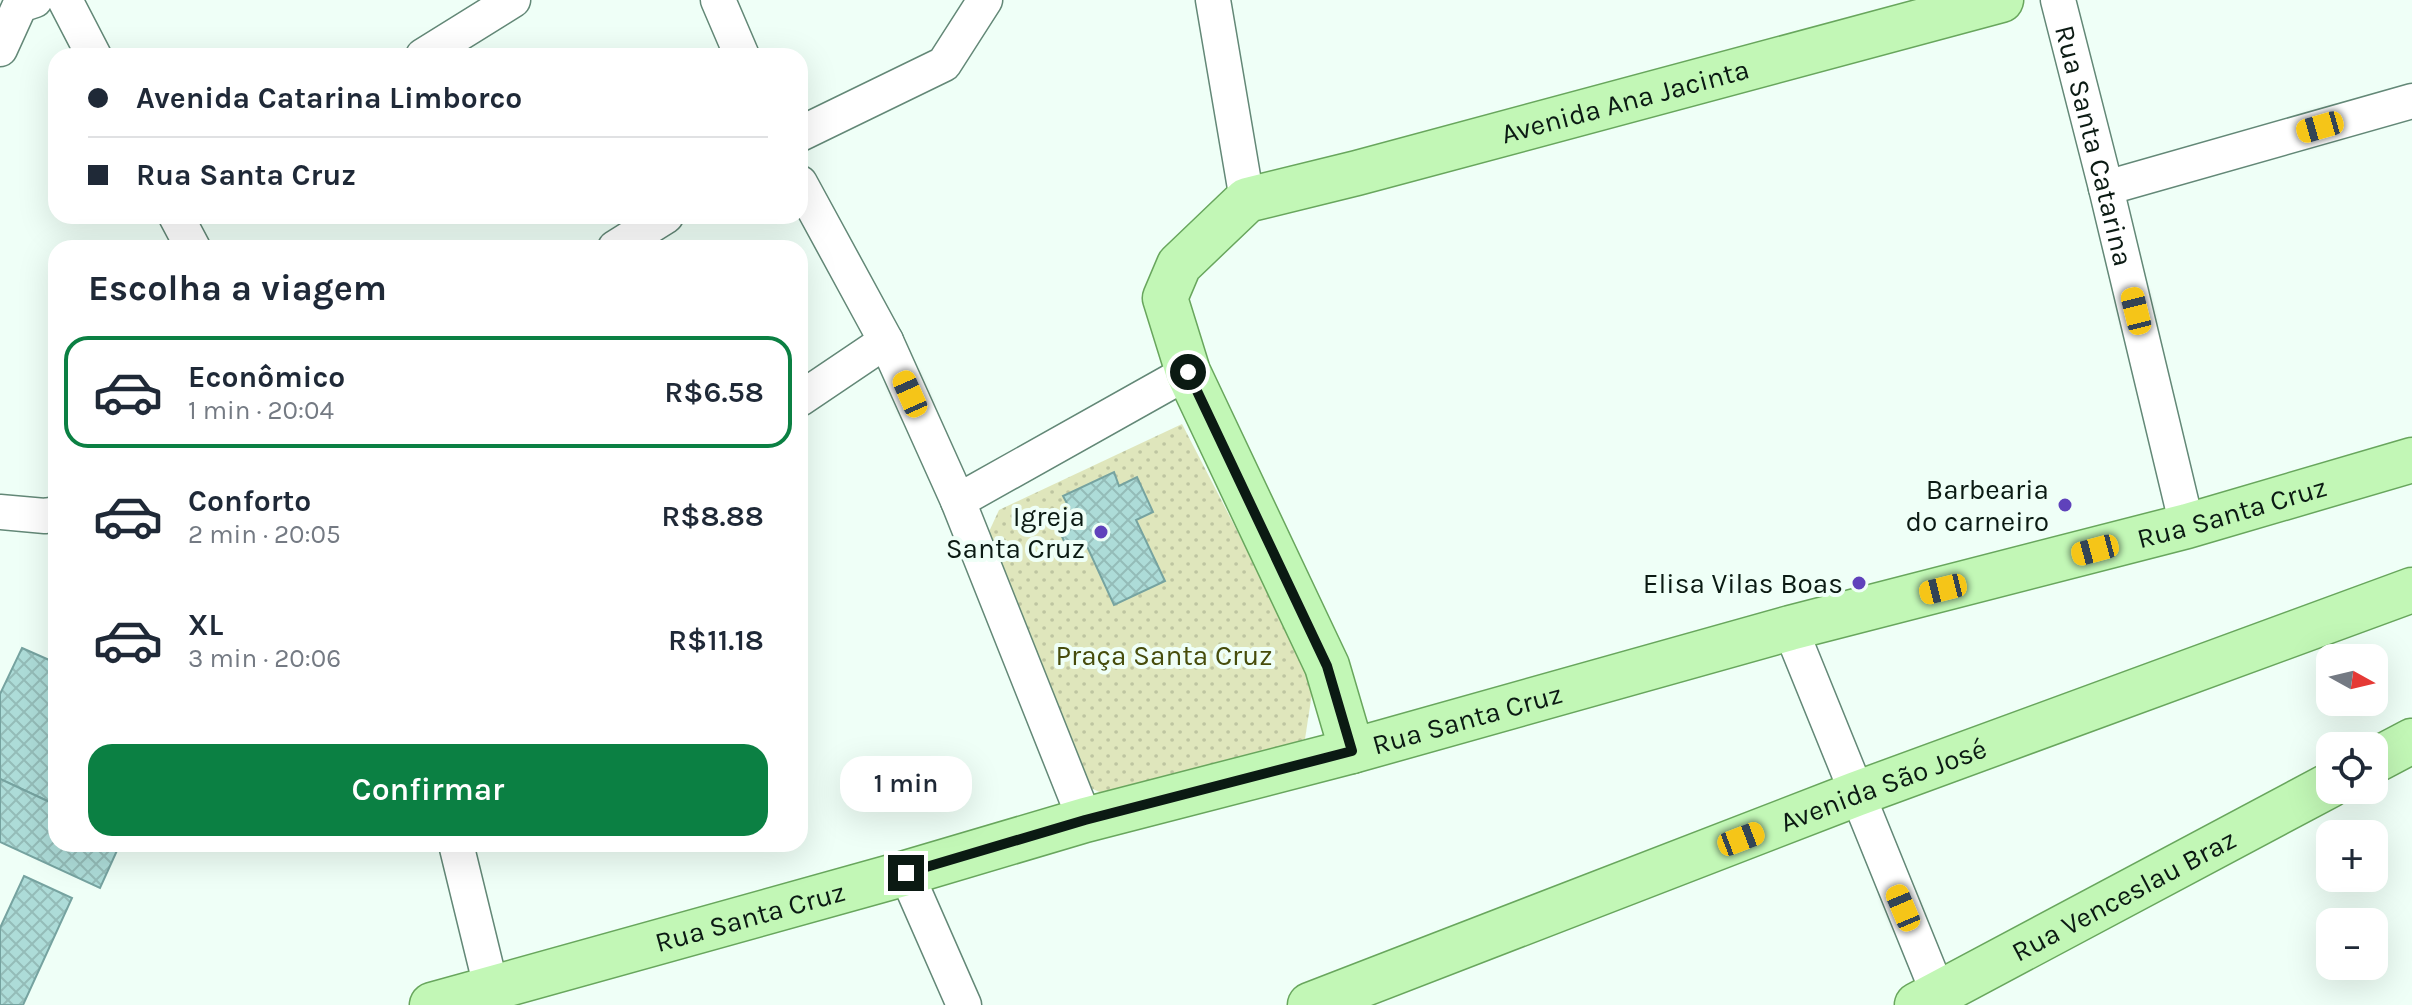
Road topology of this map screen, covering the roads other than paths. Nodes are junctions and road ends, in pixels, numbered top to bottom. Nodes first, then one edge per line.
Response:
1 (35, 0) edge
2 (65, 0) edge
3 (513, 0) edge
4 (718, 0) edge
5 (985, 0) edge
6 (1213, 0) edge
7 (2001, 0) edge
8 (2058, 0) edge
9 (90, 48) edge
10 (436, 48) edge
11 (739, 48) edge
12 (0, 49) edge
13 (2412, 101) edge
14 (808, 130) edge
15 (2106, 188) junction
16 (808, 198) edge
17 (1247, 200) junction
18 (653, 224) edge
19 (628, 240) edge
20 (886, 341) junction
21 (1188, 372) junction
22 (808, 394) edge
23 (2412, 460) edge
24 (958, 501) junction
25 (0, 512) edge
26 (48, 515) edge
27 (2187, 526) junction
28 (2412, 590) edge
29 (1790, 628) junction
30 (2412, 741) edge
31 (1352, 751) junction
32 (2388, 754) edge
33 (2316, 793) edge
34 (1856, 794) junction
35 (1085, 820) junction
36 (458, 852) edge
37 (906, 873) junction
38 (491, 987) junction
39 (1933, 1001) edge
40 (432, 1005) edge
41 (964, 1005) edge
42 (1310, 1005) edge

1 - 12 street
2 - 9 street
3 - 10 street
4 - 11 street
5 - 14 street
6 - 17 street
7 - 17 main road, Avenida Ana Jacinta
8 - 15 street, Rua Santa Catarina
13 - 15 street
15 - 27 street, Rua Santa Catarina
16 - 20 street
17 - 21 main road
18 - 19 street
20 - 22 street
20 - 24 street
21 - 24 street
21 - 31 main road
23 - 27 main road, Rua Santa Cruz
24 - 35 street
25 - 26 street
27 - 29 main road, Rua Santa Cruz
28 - 34 main road, Avenida São José
29 - 31 main road, Rua Santa Cruz
29 - 34 street
30 - 32 main road
31 - 35 main road, Rua Santa Cruz
33 - 39 main road, Rua Venceslau Braz
34 - 39 street
34 - 42 main road, Avenida São José
35 - 37 main road, Rua Santa Cruz
36 - 38 street
37 - 38 main road, Rua Santa Cruz
37 - 41 street
38 - 40 main road, Rua Santa Cruz

